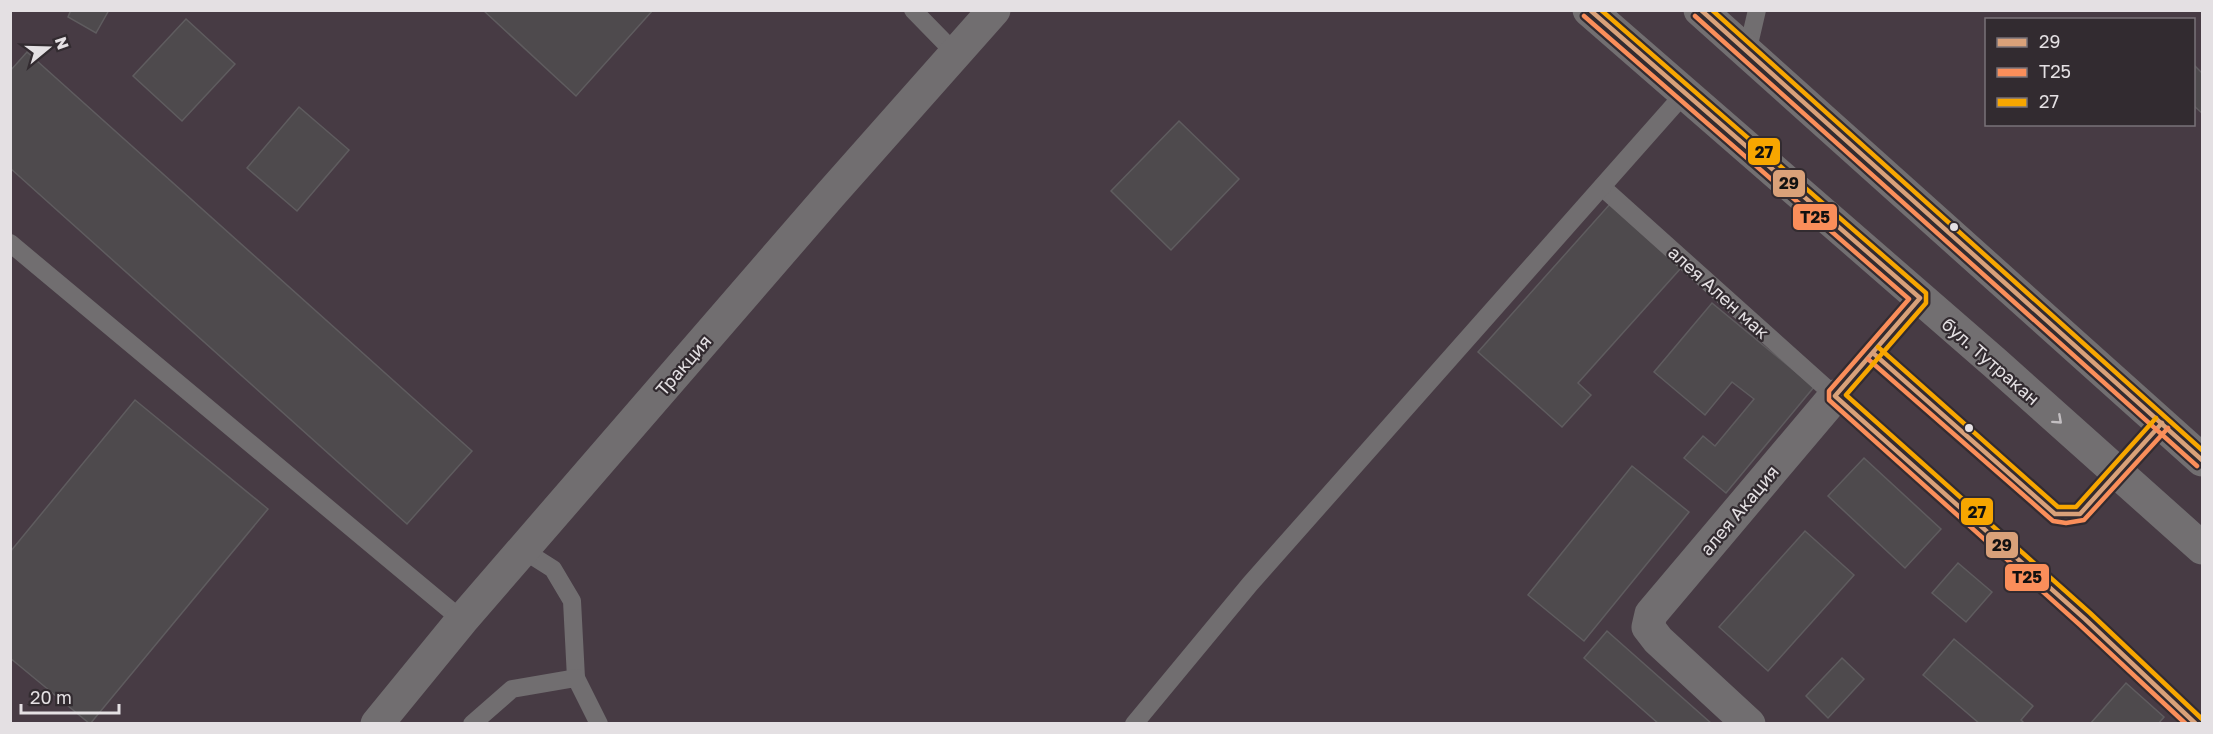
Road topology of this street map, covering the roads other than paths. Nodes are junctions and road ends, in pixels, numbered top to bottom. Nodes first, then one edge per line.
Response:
1 (913, 10) edge
2 (994, 10) edge
3 (1588, 10) edge
4 (1700, 10) edge
5 (1757, 10) edge
6 (1747, 53) junction
7 (956, 54) junction
8 (1684, 94) junction
9 (1602, 187) junction
10 (10, 243) edge
11 (1920, 298) junction
12 (1873, 353) junction
13 (1835, 396) junction
14 (2162, 423) junction
15 (2202, 460) edge
16 (2117, 473) junction
17 (2202, 548) edge
18 (523, 550) junction
19 (462, 621) junction
20 (576, 678) junction
21 (377, 723) edge
22 (472, 723) edge
23 (599, 723) edge
24 (1134, 723) edge
25 (1749, 723) edge
26 (2197, 723) edge

1 - 7 lane
2 - 7 street, Тракция
3 - 8 main road, бул. Тутракан
4 - 6 main road
5 - 6 lane
6 - 14 main road
7 - 18 street, Тракция
8 - 9 lane
8 - 11 main road, бул. Тутракан
9 - 13 lane, алея Ален мак
9 - 24 lane
10 - 19 lane
11 - 12 lane
11 -> 16 main road, бул. Тутракан
12 - 13 lane
12 - 16 lane
13 - 25 street, алея Акация
13 - 26 lane, алея Ален мак
14 - 15 main road
14 - 16 lane
16 - 17 main road, бул. Тутракан
18 - 19 street, Тракция
18 - 20 lane
19 - 21 street, Тракция
20 - 22 lane
20 - 23 lane

